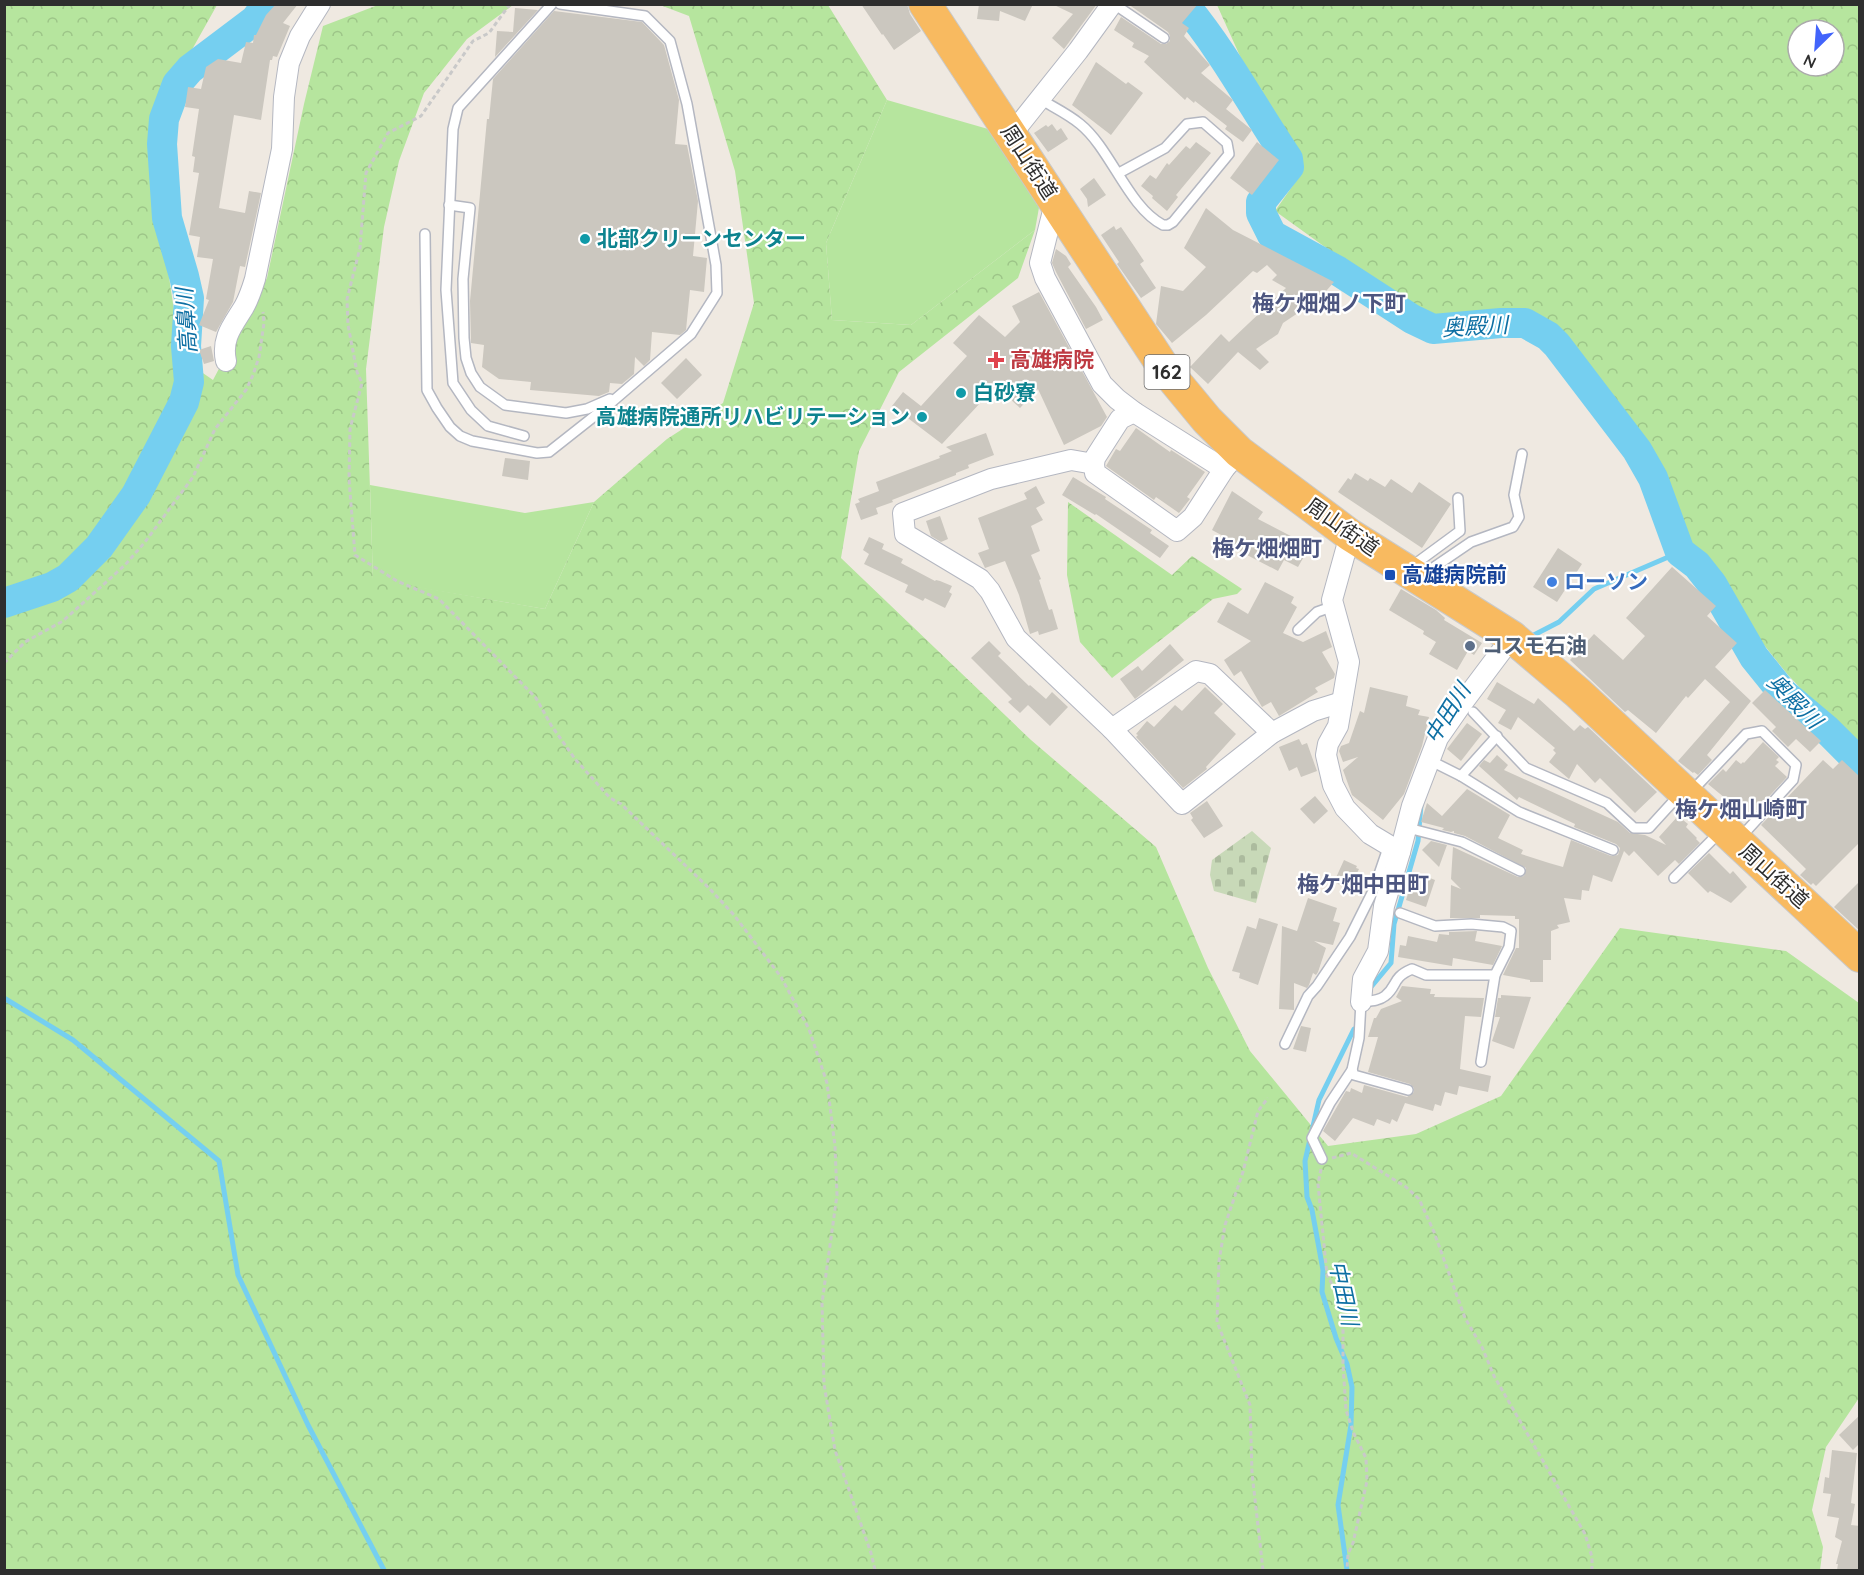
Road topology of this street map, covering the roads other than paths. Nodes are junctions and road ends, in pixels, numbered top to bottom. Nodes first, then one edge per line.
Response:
1 (320, 4) edge
2 (552, 4) edge
3 (560, 4) edge
4 (926, 4) edge
5 (1113, 4) edge
6 (1164, 38) dead end
7 (1040, 99) junction
8 (1011, 135) junction
9 (1119, 173) junction
10 (1055, 203) junction
11 (449, 205) junction
12 (424, 234) dead end
13 (226, 361) dead end
14 (620, 395) junction
15 (1134, 412) junction
16 (524, 436) dead end
17 (1522, 454) dead end
18 (1232, 460) junction
19 (1094, 464) junction
20 (1458, 498) dead end
21 (1350, 535) junction
22 (1413, 574) junction
23 (1334, 606) junction
24 (1298, 630) dead end
25 (1517, 641) junction
26 (1342, 702) junction
27 (1467, 708) junction
28 (1112, 729) junction
29 (1272, 733) junction
30 (1497, 736) junction
31 (1430, 760) junction
32 (1461, 776) junction
33 (1686, 793) junction
34 (1408, 828) junction
35 (1730, 835) junction
36 (1395, 849) junction
37 (1612, 850) dead end
38 (1520, 871) dead end
39 (1674, 878) dead end
40 (1392, 909) junction
41 (1860, 956) edge
42 (1495, 975) junction
43 (1361, 1002) junction
44 (1285, 1044) dead end
45 (1481, 1062) dead end
46 (1352, 1070) junction
47 (1408, 1090) dead end
48 (1322, 1159) road end

1 - 13 street
2 - 11 lane
3 - 14 lane
4 - 8 highway, 周山街道 / 162
5 - 6 lane
5 - 7 street
7 - 8 street
7 - 9 lane
8 - 10 highway, 周山街道 / 162
9 - 9 lane
10 - 15 street
10 - 18 highway, 周山街道 / 162
11 - 14 lane
11 - 16 lane
12 - 14 lane
15 - 18 street
15 - 19 street
17 - 22 lane
18 - 19 street
18 - 21 highway, 周山街道 / 162
19 - 28 street
20 - 22 lane
21 - 22 highway, 周山街道 / 162
21 - 23 street
22 - 25 highway, 周山街道 / 162
23 - 24 lane
23 - 26 street
25 - 27 street
25 - 33 highway, 周山街道 / 162
26 - 29 street
26 - 36 street
27 - 30 lane
27 - 31 street
28 - 29 street
28 - 29 street
30 - 32 lane
30 - 33 lane
31 - 32 lane
31 - 34 street
32 - 37 lane
33 - 35 highway, 周山街道 / 162
33 - 35 lane
34 - 36 street
34 - 38 lane
35 - 39 lane
35 - 41 highway, 周山街道 / 162
36 - 40 street
36 - 44 lane
40 - 42 lane
40 - 43 street
42 - 43 lane
42 - 45 lane
43 - 46 lane
46 - 47 lane
46 - 48 lane

